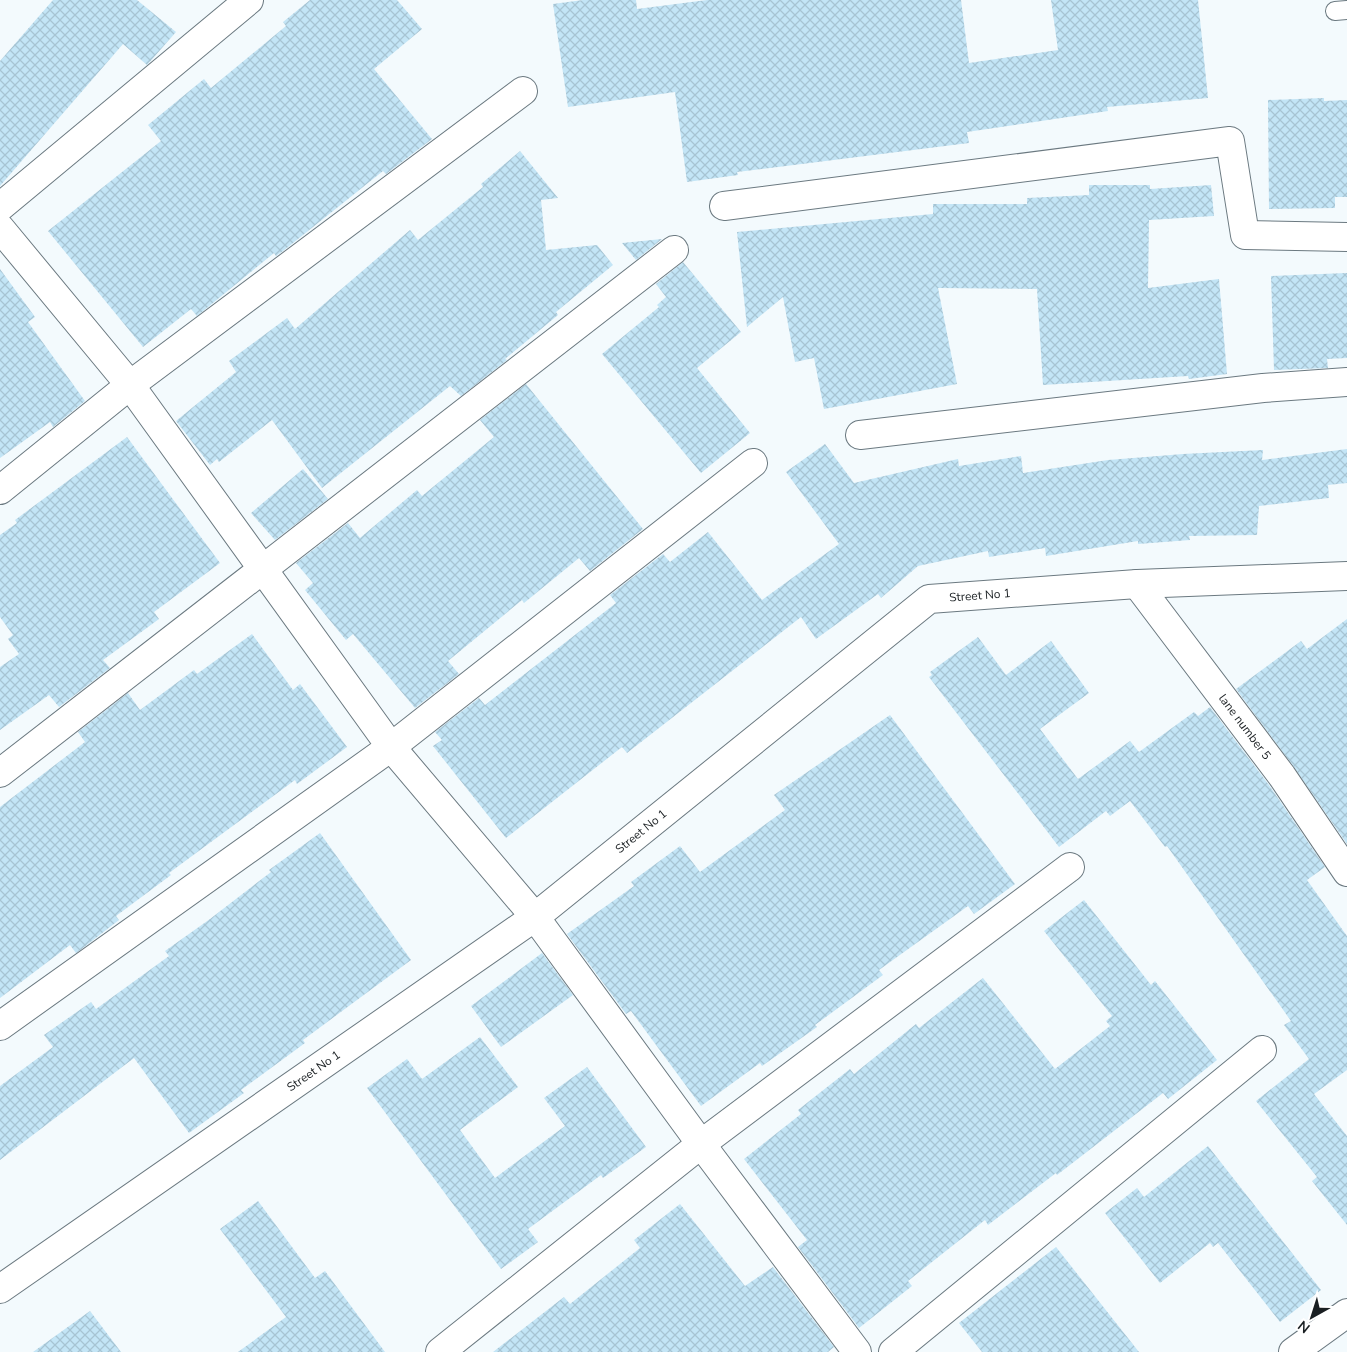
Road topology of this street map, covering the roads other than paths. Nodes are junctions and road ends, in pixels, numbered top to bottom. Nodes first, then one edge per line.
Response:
1 (249, 0) edge
2 (522, 91) dead end
3 (724, 206) dead end
4 (0, 207) edge
5 (0, 228) edge
6 (1347, 237) edge
7 (674, 250) dead end
8 (1347, 382) edge
9 (130, 384) junction
10 (860, 435) dead end
11 (753, 463) dead end
12 (0, 490) edge
13 (262, 570) junction
14 (1347, 576) edge
15 (1137, 584) junction
16 (391, 748) junction
17 (0, 773) edge
18 (1070, 866) dead end
19 (1347, 872) edge
20 (535, 917) junction
21 (0, 1026) edge
22 (1262, 1050) dead end
23 (701, 1144) junction
24 (0, 1289) edge
25 (1347, 1313) edge
26 (440, 1352) edge
27 (857, 1352) edge
28 (893, 1352) edge
29 (1293, 1352) edge

1 - 4 street
2 - 9 street
3 - 6 street
5 - 9 street
7 - 13 street
8 - 10 street
9 - 12 street
9 - 13 street
11 - 16 street
13 - 16 street
13 - 17 street
14 - 15 street, Street No 1
15 - 19 street, lane number 5
15 - 20 street, Street No 1
16 - 20 street
16 - 21 street
18 - 23 street
20 - 23 street
20 - 24 street, Street No 1
22 - 28 street
23 - 26 street
23 - 27 street
25 - 29 street

